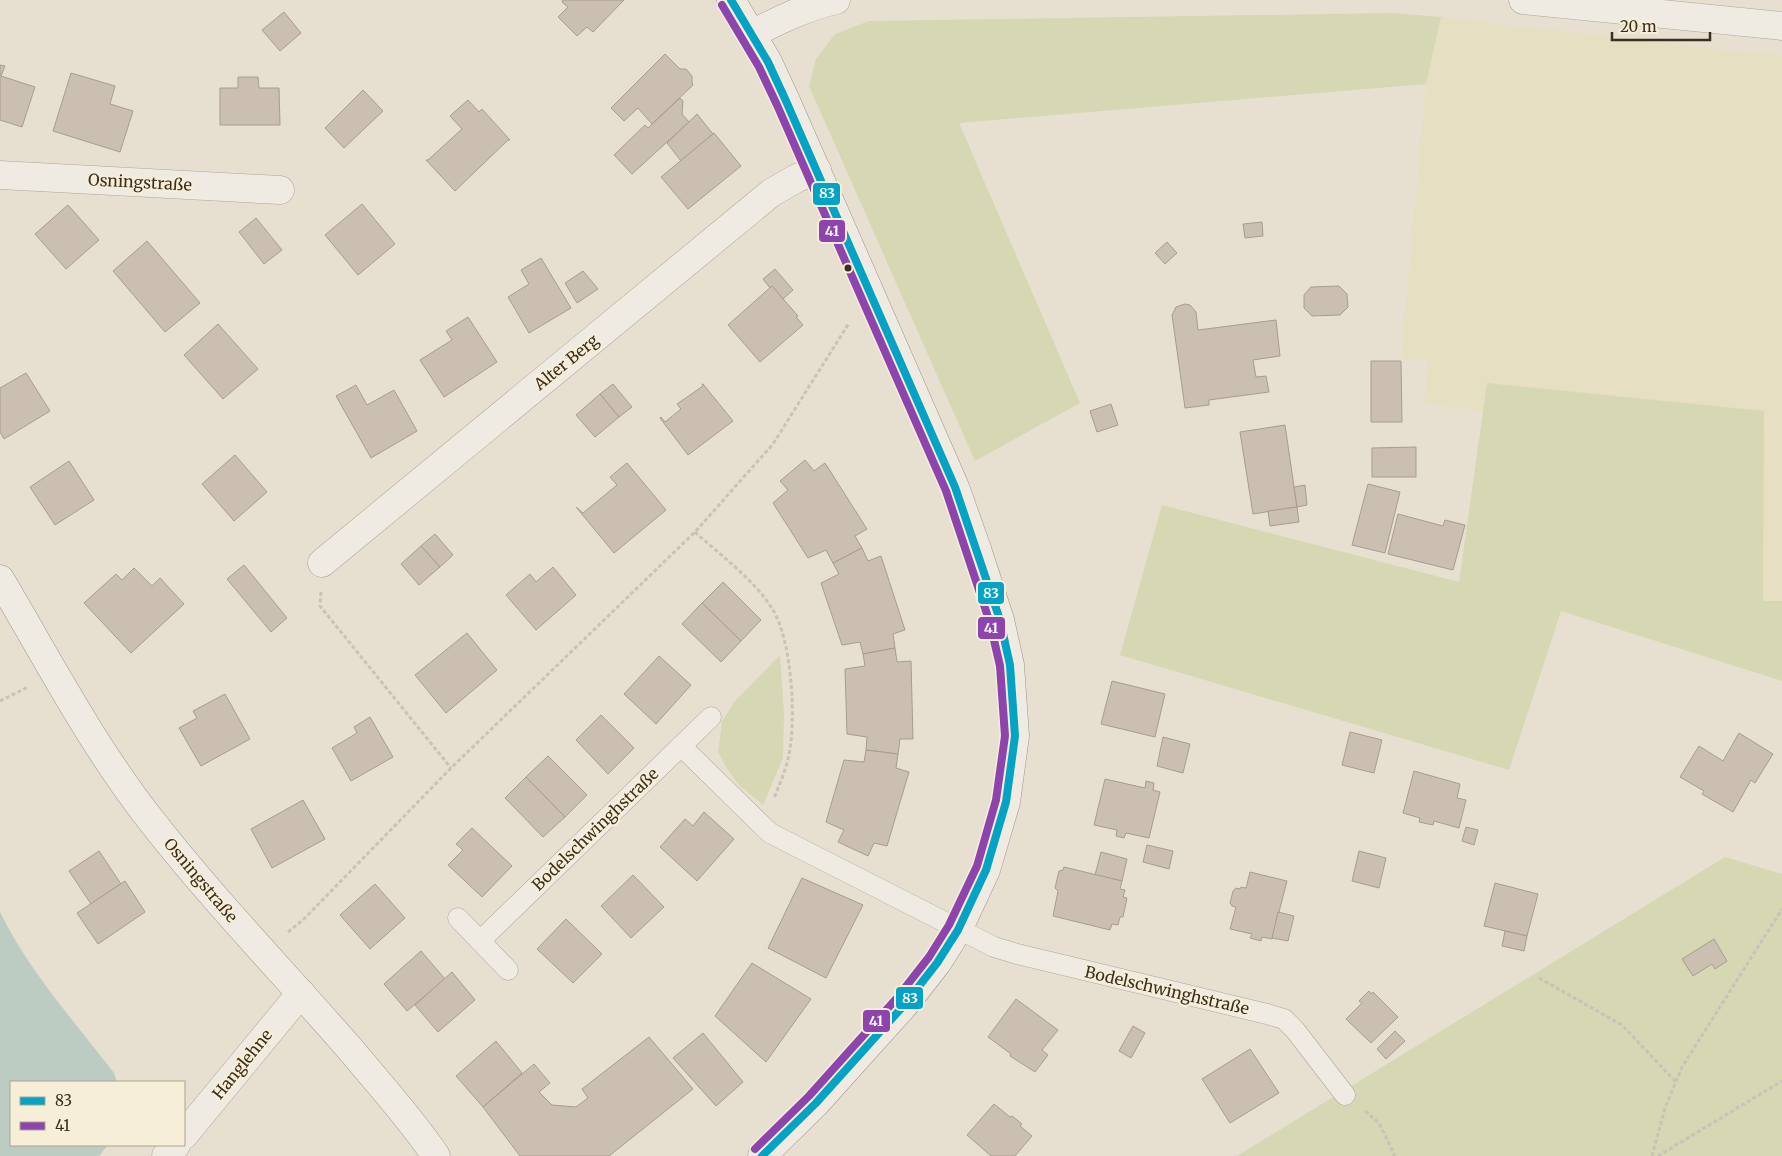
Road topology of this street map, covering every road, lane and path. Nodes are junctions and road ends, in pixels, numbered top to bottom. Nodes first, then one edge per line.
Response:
1 (731, 0) edge
2 (836, 0) edge
3 (1523, 0) edge
4 (1782, 26) edge
5 (752, 34) junction
6 (817, 170) junction
7 (0, 175) edge
8 (280, 190) dead end
9 (869, 291) junction
10 (695, 532) junction
11 (322, 563) joint
12 (0, 579) edge
13 (711, 717) dead end
14 (681, 746) junction
15 (451, 768) junction
16 (757, 820) junction
17 (1782, 909) edge
18 (304, 918) dead end
19 (458, 918) dead end
20 (958, 930) junction
21 (480, 941) junction
22 (508, 970) dead end
23 (1539, 978) dead end
24 (301, 993) junction
25 (1782, 1080) edge
26 (1676, 1082) junction
27 (1345, 1095) joint
28 (185, 1134) edge
29 (175, 1146) edge
30 (166, 1156) edge
31 (436, 1156) edge
32 (762, 1156) edge
33 (1395, 1156) edge
34 (1652, 1156) edge
35 (1658, 1156) edge

1 - 5 street
2 - 5 street
3 - 4 street
5 - 6 street
6 - 9 street
6 - 11 street, Alter Berg
7 - 8 street, Osningstraße
9 - 10 path
9 - 20 street
10 - 15 path
10 - 16 path
11 - 15 path
12 - 24 street, Osningstraße
13 - 14 lane, Bodelschwinghstraße
14 - 16 lane, Bodelschwinghstraße
14 - 21 lane, Bodelschwinghstraße
15 - 18 path
16 - 20 lane, Bodelschwinghstraße
17 - 26 path
19 - 21 lane
20 - 27 lane, Bodelschwinghstraße
20 - 32 street
21 - 22 lane
23 - 26 path
24 - 28 street, Hanglehne
24 - 31 street, Osningstraße
25 - 35 path
26 - 34 path
27 - 33 path
29 - 30 street

